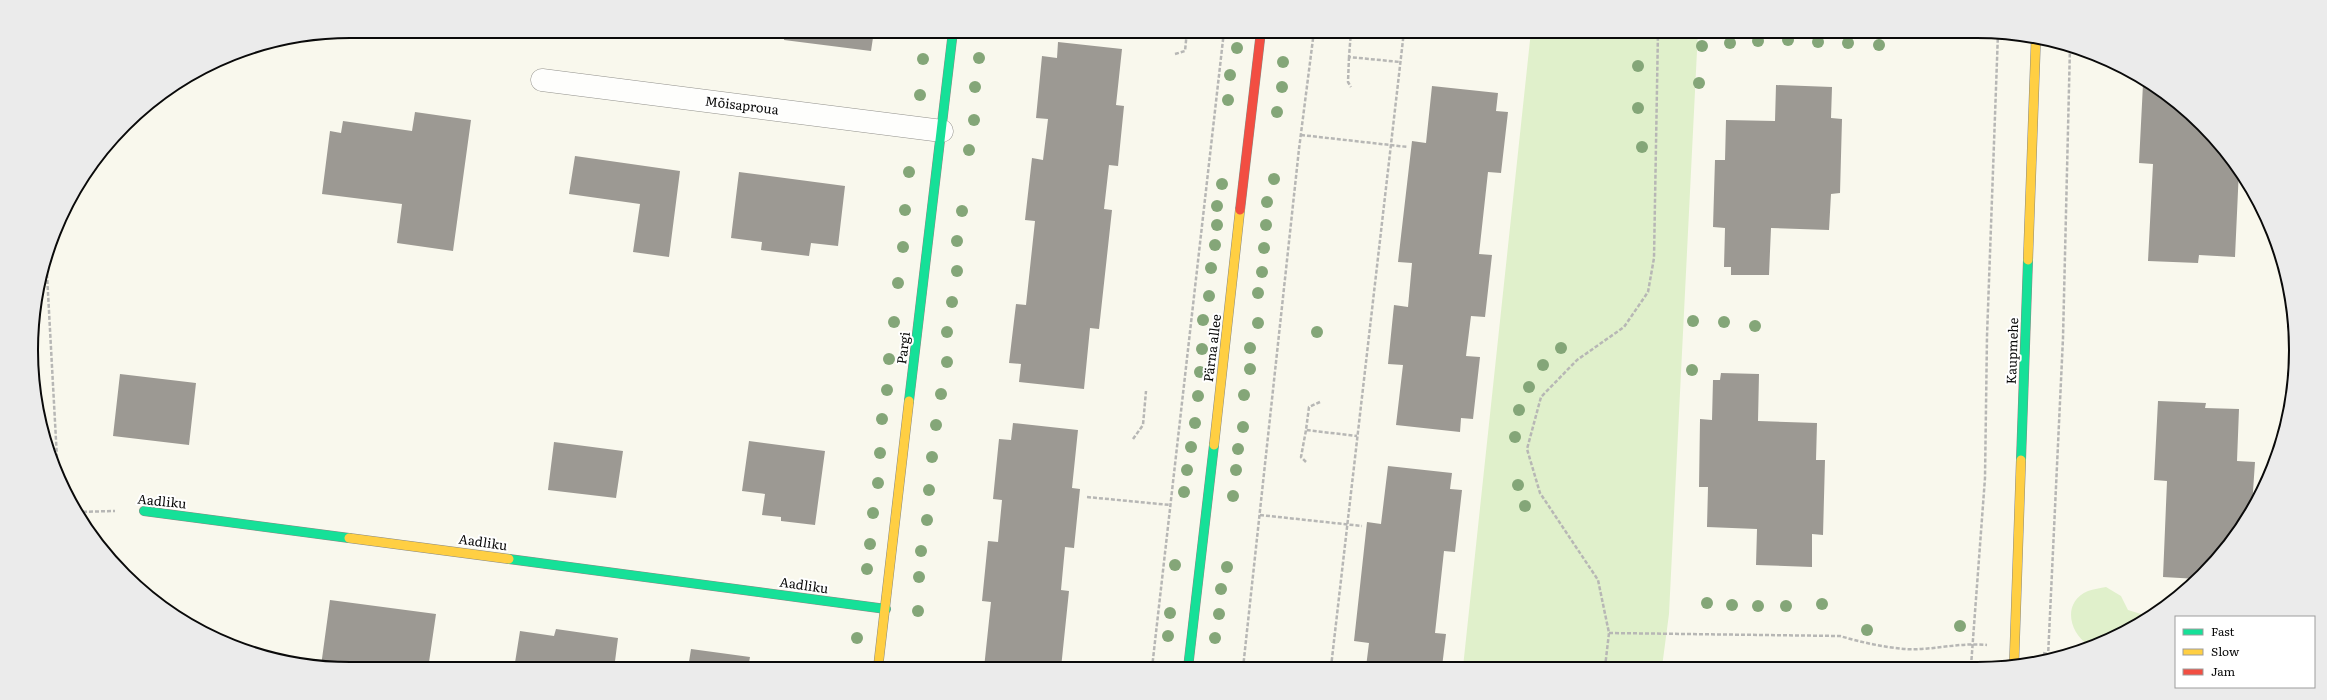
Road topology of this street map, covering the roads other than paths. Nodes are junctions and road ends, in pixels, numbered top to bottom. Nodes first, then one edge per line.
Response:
1 (952, 38) edge
2 (1260, 38) edge
3 (2036, 44) edge
4 (542, 80) dead end
5 (942, 131) junction
6 (144, 511) road end
7 (886, 609) junction
8 (2015, 659) edge
9 (879, 662) edge
10 (1189, 662) edge

1 - 5 street, Pargi
2 - 10 street, Pärna allee
3 - 8 street, Kaupmehe
4 - 5 street, Mõisaproua
5 - 7 street, Pargi
6 - 7 street, Aadliku
7 - 9 street, Pargi

